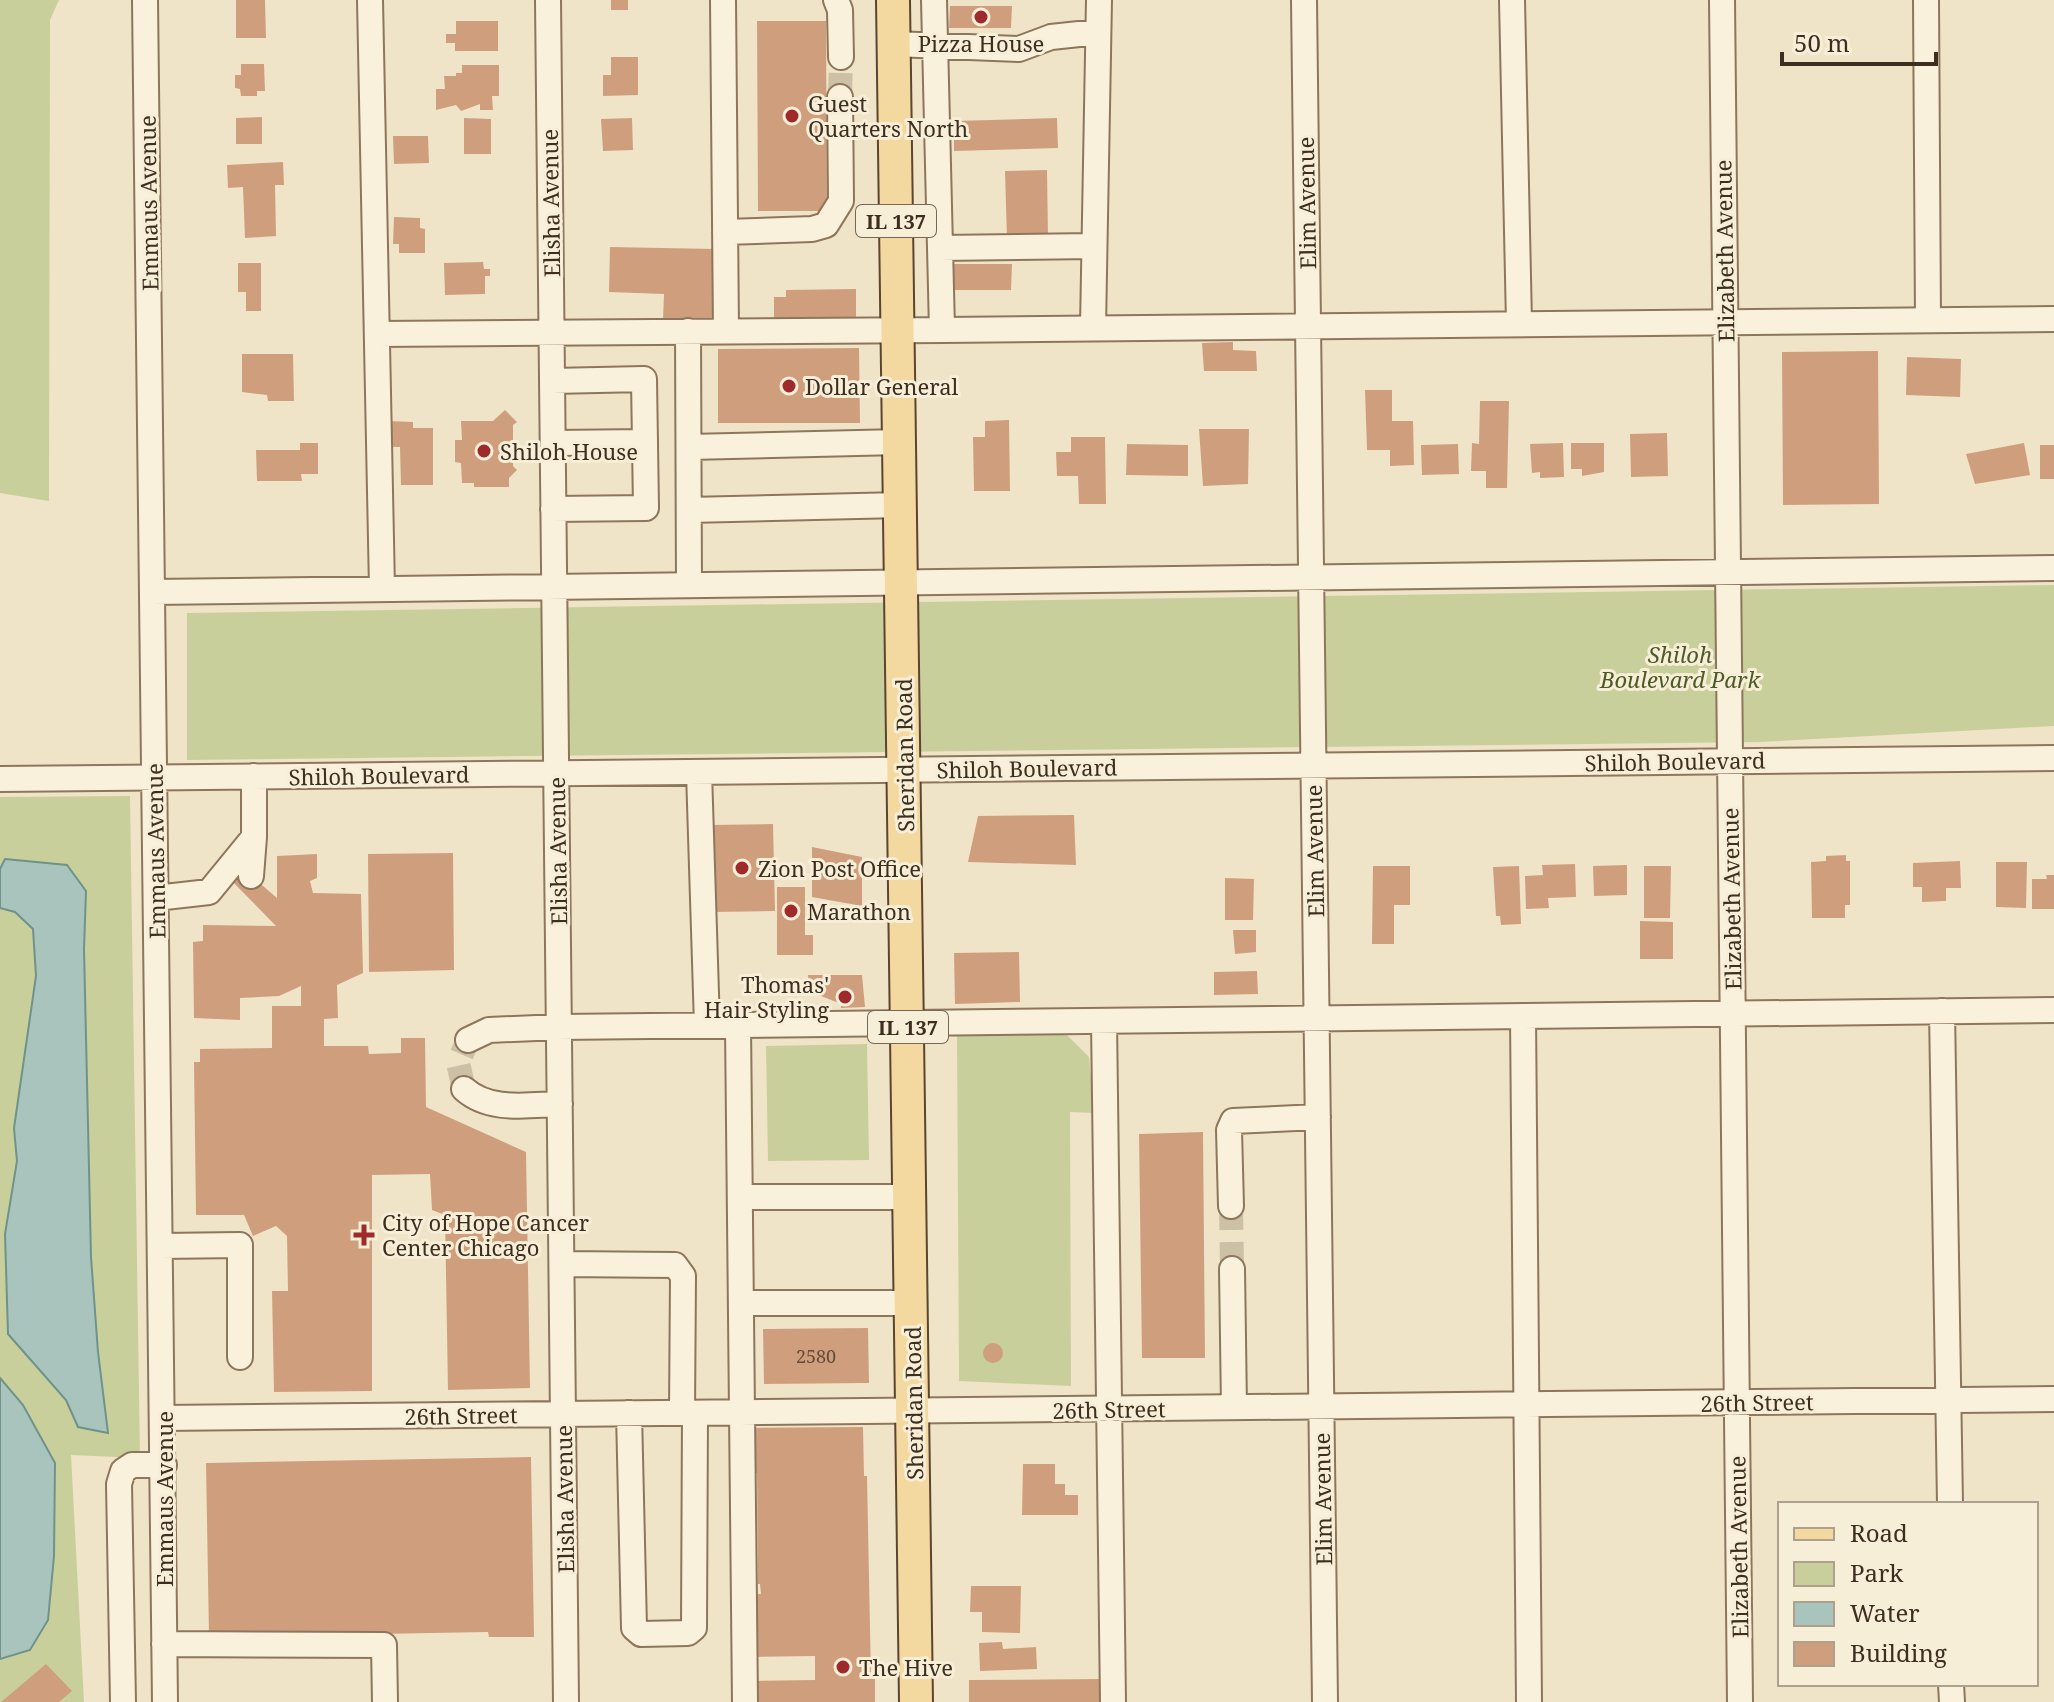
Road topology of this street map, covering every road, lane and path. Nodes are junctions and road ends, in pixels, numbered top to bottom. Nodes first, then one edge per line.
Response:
1 (145, 0) edge
2 (370, 0) edge
3 (548, 0) edge
4 (723, 0) edge
5 (836, 0) edge
6 (893, 0) edge
7 (934, 0) edge
8 (1099, 0) edge
9 (1304, 0) edge
10 (1512, 0) edge
11 (1722, 0) edge
12 (1926, 0) edge
13 (1098, 32) junction
14 (894, 44) junction
15 (935, 44) junction
16 (841, 57) tunnel mouth
17 (840, 97) tunnel mouth
18 (725, 232) junction
19 (1094, 246) junction
20 (940, 248) junction
21 (2054, 319) edge
22 (1928, 320) junction
23 (1725, 322) junction
24 (1519, 323) junction
25 (1308, 325) junction
26 (1093, 327) junction
27 (898, 329) junction
28 (942, 330) junction
29 (688, 331) junction
30 (726, 331) junction
31 (551, 332) junction
32 (377, 334) junction
33 (552, 381) junction
34 (645, 442) junction
35 (900, 442) junction
36 (553, 443) junction
37 (689, 447) junction
38 (901, 505) junction
39 (553, 509) junction
40 (689, 510) junction
41 (2054, 568) edge
42 (1728, 572) junction
43 (1310, 577) junction
44 (902, 582) junction
45 (689, 585) junction
46 (554, 586) junction
47 (382, 589) junction
48 (152, 592) junction
49 (2054, 758) edge
50 (1730, 761) junction
51 (1313, 765) junction
52 (905, 769) junction
53 (699, 772) junction
54 (556, 773) junction
55 (254, 776) junction
56 (154, 777) junction
57 (0, 779) edge
58 (254, 837) junction
59 (209, 892) junction
60 (156, 898) junction
61 (2054, 1010) edge
62 (1942, 1011) junction
63 (1732, 1014) junction
64 (1523, 1016) junction
65 (1316, 1019) junction
66 (1104, 1021) junction
67 (908, 1023) junction
68 (707, 1025) junction
69 (738, 1025) junction
70 (559, 1027) junction
71 (468, 1040) dead end
72 (464, 1089) dead end
73 (560, 1104) junction
74 (1318, 1117) junction
75 (740, 1197) junction
76 (911, 1197) junction
77 (1231, 1206) tunnel mouth
78 (161, 1246) junction
79 (562, 1264) junction
80 (1232, 1269) tunnel mouth
81 (741, 1303) junction
82 (912, 1303) junction
83 (240, 1357) dead end
84 (2054, 1399) edge
85 (1948, 1400) junction
86 (1737, 1402) junction
87 (1527, 1405) junction
88 (1234, 1407) junction
89 (1321, 1407) junction
90 (1110, 1409) junction
91 (914, 1411) junction
92 (629, 1413) junction
93 (688, 1413) junction
94 (742, 1413) junction
95 (563, 1414) junction
96 (163, 1418) junction
97 (164, 1465) junction
98 (1950, 1502) edge
99 (164, 1557) junction
100 (121, 1558) junction
101 (164, 1644) junction
102 (123, 1702) edge
103 (165, 1702) edge
104 (385, 1702) edge
105 (566, 1702) edge
106 (745, 1702) edge
107 (916, 1702) edge
108 (1113, 1702) edge
109 (1325, 1702) edge
110 (1529, 1702) edge
111 (1740, 1702) edge

1 - 48 street, Emmaus Avenue
2 - 32 street
3 - 31 street, Elisha Avenue
4 - 18 street
5 - 16 street
6 - 14 main road, Sheridan Road / IL 137
7 - 15 street
8 - 13 street
9 - 25 street, Elim Avenue
10 - 24 street
11 - 23 street, Elizabeth Avenue
12 - 22 street
13 - 15 street
13 - 19 street
14 - 15 street
14 - 27 main road, Sheridan Road / IL 137
15 - 20 street
17 - 18 street
18 - 30 street
19 - 20 street
19 - 26 street
20 - 28 street
21 - 22 street
22 - 23 street
23 - 24 street
23 - 42 street, Elizabeth Avenue
24 - 25 street
25 - 26 street
25 - 43 street, Elim Avenue
26 - 28 street
27 - 28 street
27 - 30 street
27 - 35 main road, Sheridan Road / IL 137
29 - 30 street
29 - 31 street
29 - 37 street
31 - 32 street
31 - 33 street, Elisha Avenue
32 - 47 street
33 - 34 street
33 - 36 street, Elisha Avenue
34 - 36 street
34 - 39 street
35 - 37 street
35 - 38 main road, Sheridan Road / IL 137
36 - 39 street, Elisha Avenue
37 - 40 street
38 - 40 street
38 - 44 main road, Sheridan Road / IL 137
39 - 46 street, Elisha Avenue
40 - 45 street
41 - 42 street
42 - 43 street
42 - 50 street, Elizabeth Avenue
43 - 44 street
43 - 51 street, Elim Avenue
44 - 45 street
44 - 52 main road, Sheridan Road / IL 137
45 - 46 street
46 - 47 street
46 - 54 street, Elisha Avenue
47 - 48 street
48 - 56 street, Emmaus Avenue
49 - 50 street, Shiloh Boulevard
50 - 51 street, Shiloh Boulevard
50 - 63 street, Elizabeth Avenue
51 - 52 street, Shiloh Boulevard
51 - 65 street, Elim Avenue
52 - 53 street, Shiloh Boulevard
52 - 67 main road, Sheridan Road / IL 137
53 - 54 street, Shiloh Boulevard
53 - 68 street
54 - 55 street, Shiloh Boulevard
54 - 70 street, Elisha Avenue
55 - 56 street, Shiloh Boulevard
55 - 58 street
56 - 57 street, Shiloh Boulevard
56 - 60 street, Emmaus Avenue
58 - 59 street
58 - 59 street
59 - 60 street
60 - 78 street, Emmaus Avenue
61 - 62 street
62 - 63 street
62 - 85 street
63 - 64 street
63 - 86 street, Elizabeth Avenue
64 - 65 street
64 - 87 street
65 - 66 street
65 - 74 street, Elim Avenue
66 - 67 street
66 - 90 street
67 - 69 street
67 - 76 main road, Sheridan Road / IL 137
68 - 69 street
68 - 70 street
69 - 75 street
70 - 71 street
70 - 73 street, Elisha Avenue
72 - 73 street
73 - 79 street, Elisha Avenue
74 - 77 street
74 - 89 street, Elim Avenue
75 - 76 street
75 - 81 street
76 - 82 main road, Sheridan Road / IL 137
78 - 83 street
78 - 96 street, Emmaus Avenue
79 - 93 street
79 - 95 street, Elisha Avenue
80 - 88 street
81 - 82 street
81 - 94 street
82 - 91 main road, Sheridan Road / IL 137
84 - 85 street, 26th Street
85 - 86 street, 26th Street
85 - 98 street
86 - 87 street, 26th Street
86 - 111 street, Elizabeth Avenue
87 - 89 street, 26th Street
87 - 110 street
88 - 89 street, 26th Street
88 - 90 street, 26th Street
89 - 109 street, Elim Avenue
90 - 91 street, 26th Street
90 - 108 street
91 - 94 street, 26th Street
91 - 107 main road, Sheridan Road / IL 137
92 - 93 street, 26th Street
92 - 93 street
92 - 95 street, 26th Street
93 - 94 street, 26th Street
94 - 106 street
95 - 96 street, 26th Street
95 - 105 street, Elisha Avenue
96 - 97 street, Emmaus Avenue
97 - 99 street, Emmaus Avenue
97 - 100 street
99 - 100 street
99 - 101 street, Emmaus Avenue
100 - 102 street
101 - 103 street, Emmaus Avenue
101 - 104 street

